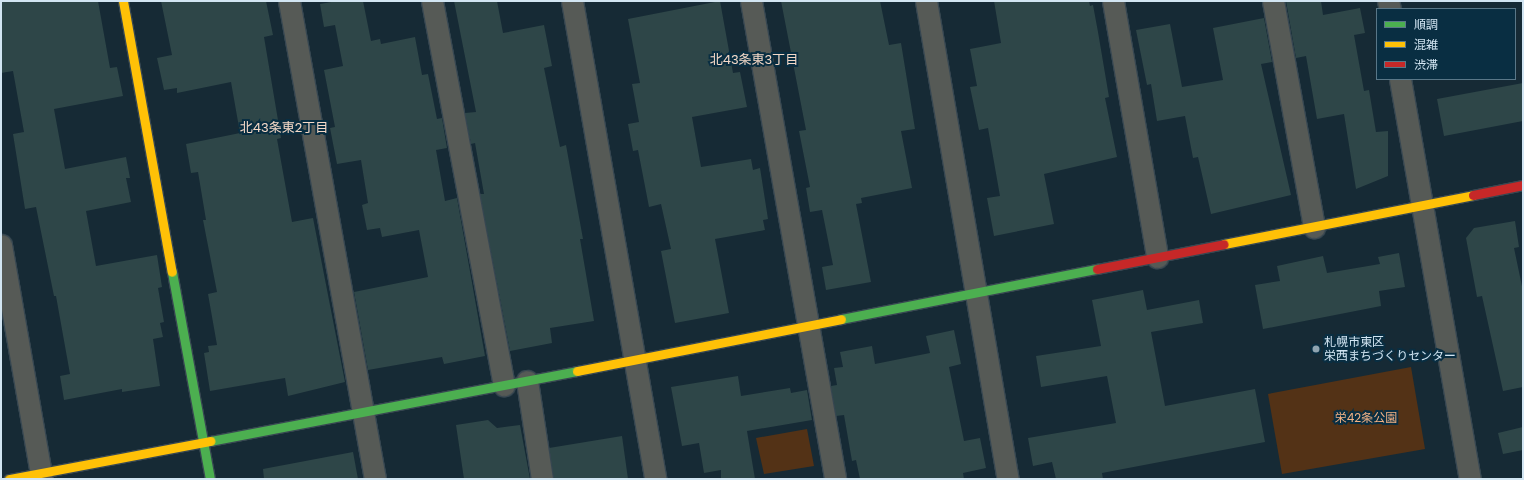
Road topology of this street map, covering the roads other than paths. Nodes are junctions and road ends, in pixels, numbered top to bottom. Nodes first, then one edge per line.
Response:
1 (123, 1) edge
2 (290, 1) edge
3 (432, 1) edge
4 (572, 1) edge
5 (751, 1) edge
6 (926, 1) edge
7 (1113, 1) edge
8 (1272, 1) edge
9 (1400, 80) edge
10 (1523, 185) edge
11 (1424, 205) junction
12 (1314, 227) junction
13 (1, 245) edge
14 (1157, 257) junction
15 (977, 293) junction
16 (809, 326) junction
17 (633, 360) junction
18 (527, 381) junction
19 (504, 385) junction
20 (363, 412) junction
21 (204, 443) junction
22 (41, 476) edge
23 (9, 479) edge
24 (210, 479) edge
25 (375, 479) edge
26 (542, 479) edge
27 (655, 479) edge
28 (835, 479) edge
29 (1008, 479) edge
30 (1470, 479) edge

1 - 21 street
2 - 20 street
3 - 19 street
4 - 17 street
5 - 16 street
6 - 15 street
7 - 14 street
8 - 12 street
9 - 11 street
10 - 11 street
11 - 12 street
11 - 30 street
12 - 14 street
13 - 22 street
14 - 15 street
15 - 16 street
15 - 29 street
16 - 17 street
16 - 28 street
17 - 18 street
17 - 27 street
18 - 19 street
18 - 26 street
19 - 20 street
20 - 21 street
20 - 25 street
21 - 22 street
21 - 24 street
22 - 23 street

